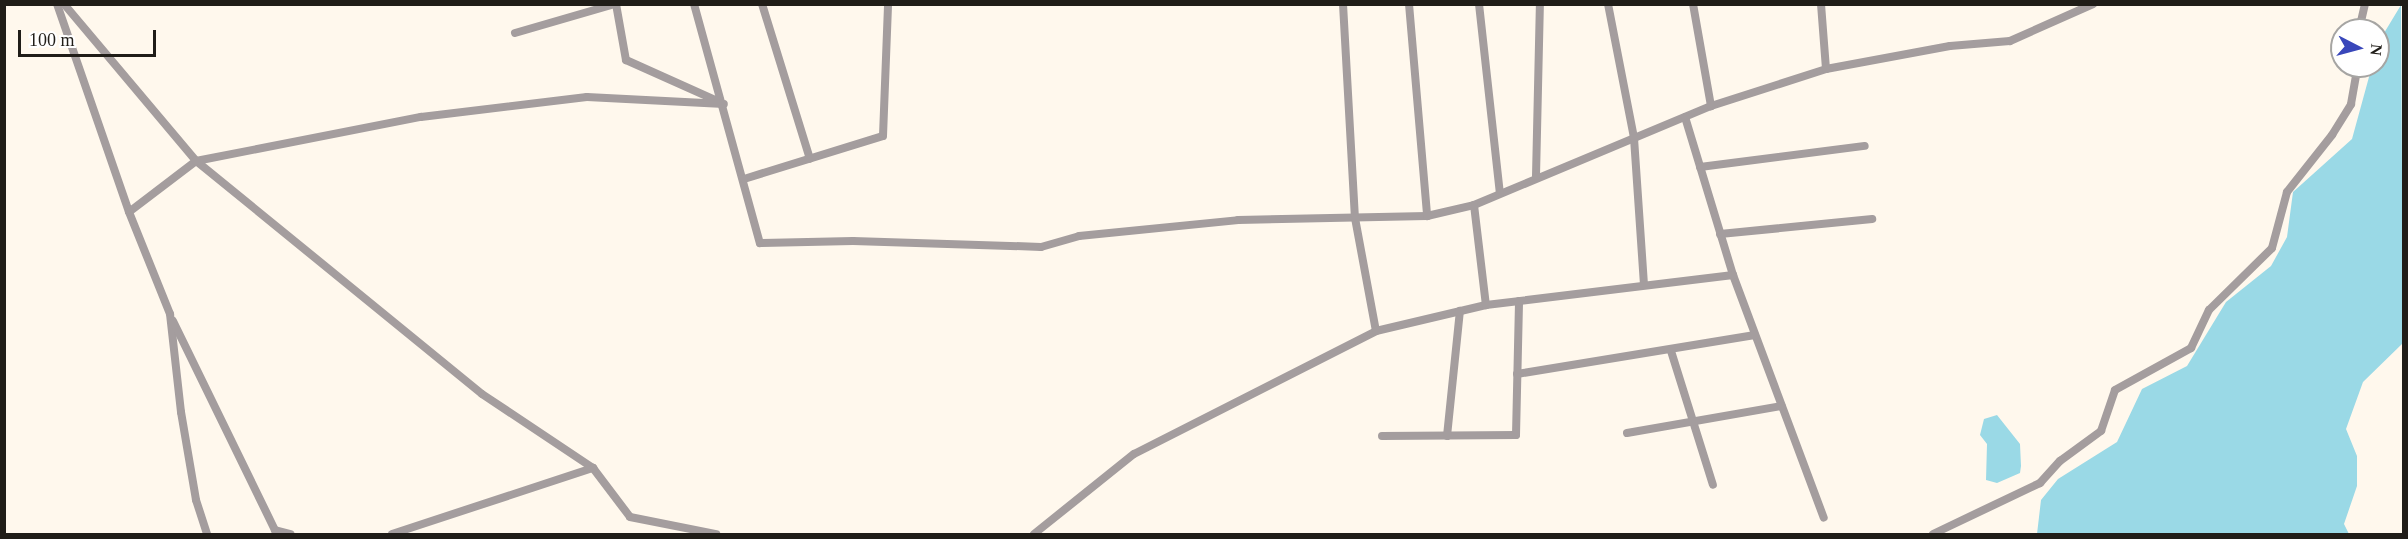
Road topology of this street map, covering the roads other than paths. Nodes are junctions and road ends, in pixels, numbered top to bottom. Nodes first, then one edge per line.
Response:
1 (57, 4) edge
2 (64, 4) edge
3 (616, 4) edge
4 (694, 4) edge
5 (762, 4) edge
6 (888, 4) edge
7 (1343, 4) edge
8 (1409, 4) edge
9 (1479, 4) edge
10 (1540, 4) edge
11 (1608, 4) edge
12 (1693, 4) edge
13 (1821, 4) edge
14 (2093, 4) edge
15 (515, 33) dead end
16 (1826, 69) junction
17 (2356, 78) edge
18 (723, 104) junction
19 (1711, 106) junction
20 (1684, 117) junction
21 (1634, 138) junction
22 (1865, 146) dead end
23 (810, 159) junction
24 (196, 161) junction
25 (1700, 167) junction
26 (1536, 176) junction
27 (744, 179) junction
28 (1500, 193) junction
29 (1474, 205) junction
30 (129, 212) junction
31 (1427, 216) junction
32 (1355, 218) junction
33 (1872, 219) dead end
34 (1720, 234) junction
35 (1733, 275) junction
36 (1644, 285) junction
37 (1519, 301) junction
38 (1486, 305) junction
39 (1460, 311) junction
40 (170, 314) junction
41 (1376, 331) junction
42 (1755, 335) junction
43 (1671, 351) junction
44 (1517, 374) junction
45 (1782, 406) junction
46 (1693, 421) junction
47 (1627, 433) dead end
48 (1382, 436) dead end
49 (1447, 436) junction
50 (593, 468) junction
51 (1713, 485) dead end
52 (1824, 518) dead end
53 (207, 534) edge
54 (290, 534) edge
55 (392, 534) edge
56 (716, 534) edge
57 (1034, 534) edge
58 (1934, 534) edge

1 - 30 street
2 - 24 street
3 - 15 street
3 - 18 street
4 - 18 street
5 - 23 street
6 - 23 street
7 - 32 street
8 - 31 street
9 - 28 street
10 - 26 street
11 - 21 street
12 - 19 street
13 - 16 street
14 - 16 street
16 - 19 street
17 - 58 street
18 - 24 street
18 - 27 street
19 - 20 street
20 - 21 street
20 - 25 street
21 - 26 street
21 - 36 street
22 - 25 street
23 - 27 street
24 - 30 street
24 - 50 street
25 - 34 street
26 - 28 street
27 - 32 street
28 - 29 street
29 - 31 street
29 - 38 street
30 - 40 street
31 - 32 street
32 - 41 street
33 - 34 street
34 - 35 street
35 - 36 street
35 - 42 street
36 - 37 street
37 - 38 street
37 - 44 street
38 - 39 street
39 - 41 street
39 - 49 street
40 - 53 street
40 - 54 street
41 - 57 street
42 - 43 street
42 - 45 street
43 - 44 street
43 - 46 street
44 - 49 street
45 - 46 street
45 - 52 street
46 - 47 street
46 - 51 street
48 - 49 street
50 - 55 street
50 - 56 street

